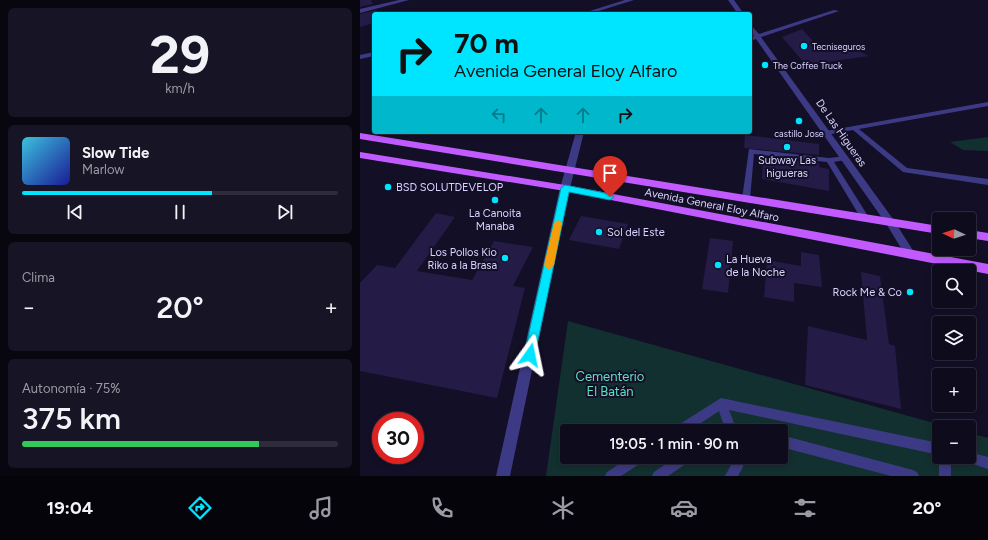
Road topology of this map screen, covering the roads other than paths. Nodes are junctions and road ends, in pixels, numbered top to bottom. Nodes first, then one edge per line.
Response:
1 (406, 0) edge
2 (631, 0) edge
3 (731, 0) edge
4 (386, 5) edge
5 (360, 11) edge
6 (836, 11) dead end
7 (590, 12) edge
8 (740, 12) edge
9 (754, 38) edge
10 (372, 54) edge
11 (360, 57) edge
12 (988, 104) edge
13 (854, 128) junction
14 (826, 133) junction
15 (579, 134) edge
16 (360, 136) edge
17 (360, 156) edge
18 (843, 158) junction
19 (829, 160) junction
20 (570, 170) junction
21 (988, 182) edge
22 (565, 188) junction
23 (746, 199) junction
24 (865, 218) junction
25 (890, 222) junction
26 (932, 229) edge
27 (976, 235) edge
28 (988, 237) edge
29 (910, 255) junction
30 (988, 269) edge
31 (721, 403) junction
32 (690, 424) edge
33 (727, 424) edge
34 (788, 443) edge
35 (932, 448) edge
36 (976, 459) edge
37 (988, 463) edge
38 (629, 464) edge
39 (676, 464) edge
40 (737, 464) edge
41 (945, 464) edge
42 (503, 476) edge
43 (611, 476) edge
44 (658, 476) edge
45 (731, 476) edge
46 (913, 476) edge
47 (945, 476) edge

1 - 4 street
2 - 7 street
3 - 8 street
4 - 5 street
6 - 9 street
9 - 14 street, De Las Higueras
10 - 11 street
12 - 13 lane
13 - 14 lane
13 - 21 lane
14 - 18 street, De Las Higueras
15 - 20 street
16 - 20 main road, Avenida General Eloy Alfaro
17 - 22 main road, Avenida General Eloy Alfaro
18 - 19 lane
18 - 25 street, De Las Higueras
19 - 23 lane
19 - 24 lane
20 - 22 street
20 - 23 main road, Avenida General Eloy Alfaro
22 - 29 main road, Avenida General Eloy Alfaro
22 - 42 street
23 - 24 main road, Avenida General Eloy Alfaro
24 - 25 main road, Avenida General Eloy Alfaro
25 - 26 main road, Avenida General Eloy Alfaro
25 - 29 street, De Las Higueras
27 - 28 main road
29 - 30 main road, Avenida General Eloy Alfaro
31 - 32 lane
31 - 33 lane
31 - 35 lane
34 - 46 lane
36 - 37 lane
38 - 43 lane
39 - 44 lane
40 - 45 lane
41 - 47 lane

